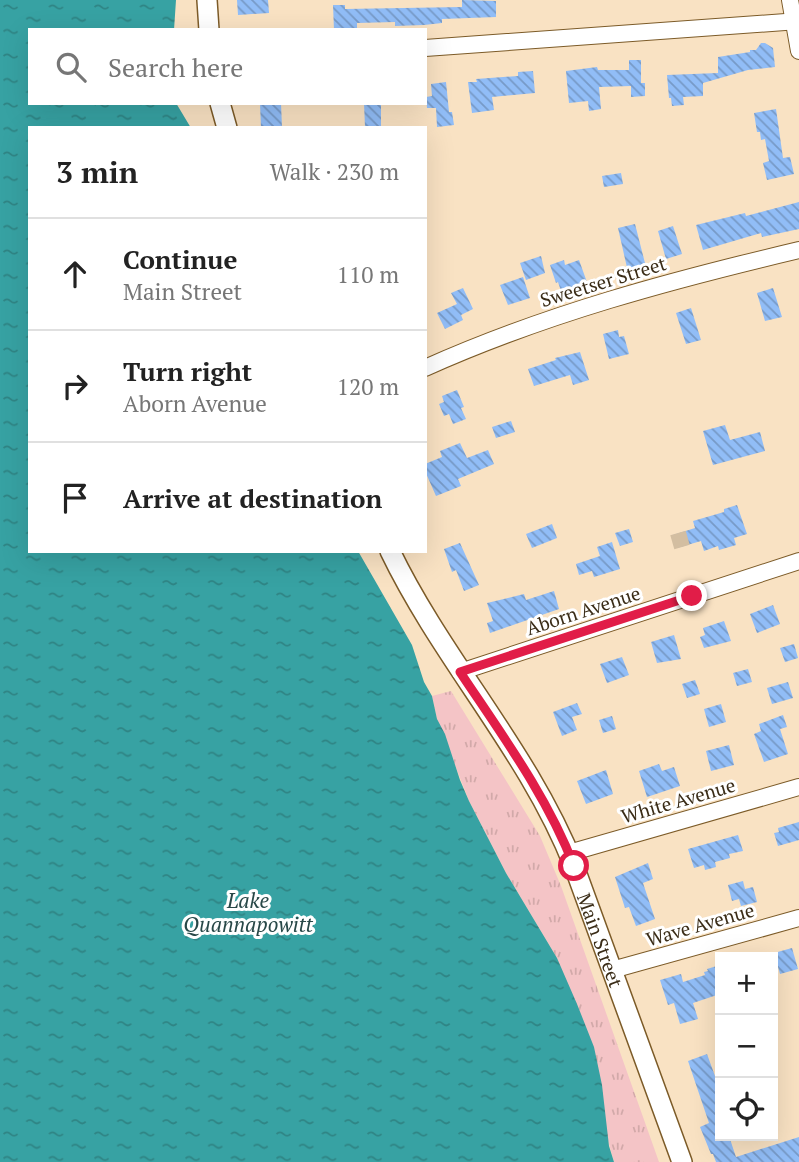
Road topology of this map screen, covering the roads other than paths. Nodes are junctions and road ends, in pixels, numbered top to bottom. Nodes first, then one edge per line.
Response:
1 (207, 0) edge
2 (790, 0) edge
3 (796, 21) edge
4 (208, 28) edge
5 (427, 48) edge
6 (799, 51) edge
7 (221, 105) edge
8 (226, 126) edge
9 (799, 250) edge
10 (427, 367) edge
11 (391, 553) edge
12 (799, 561) edge
13 (460, 672) junction
14 (799, 787) edge
15 (569, 853) junction
16 (799, 918) edge
17 (612, 970) junction
18 (681, 1162) edge

1 - 4 main road
2 - 3 street
3 - 5 street
3 - 6 street
7 - 8 main road
9 - 10 street, Sweetser Street
11 - 13 main road, Main Street
12 - 13 street, Aborn Avenue
13 - 15 main road, Main Street
14 - 15 street, White Avenue
15 - 17 main road, Main Street
16 - 17 street, Wave Avenue
17 - 18 main road, Main Street

